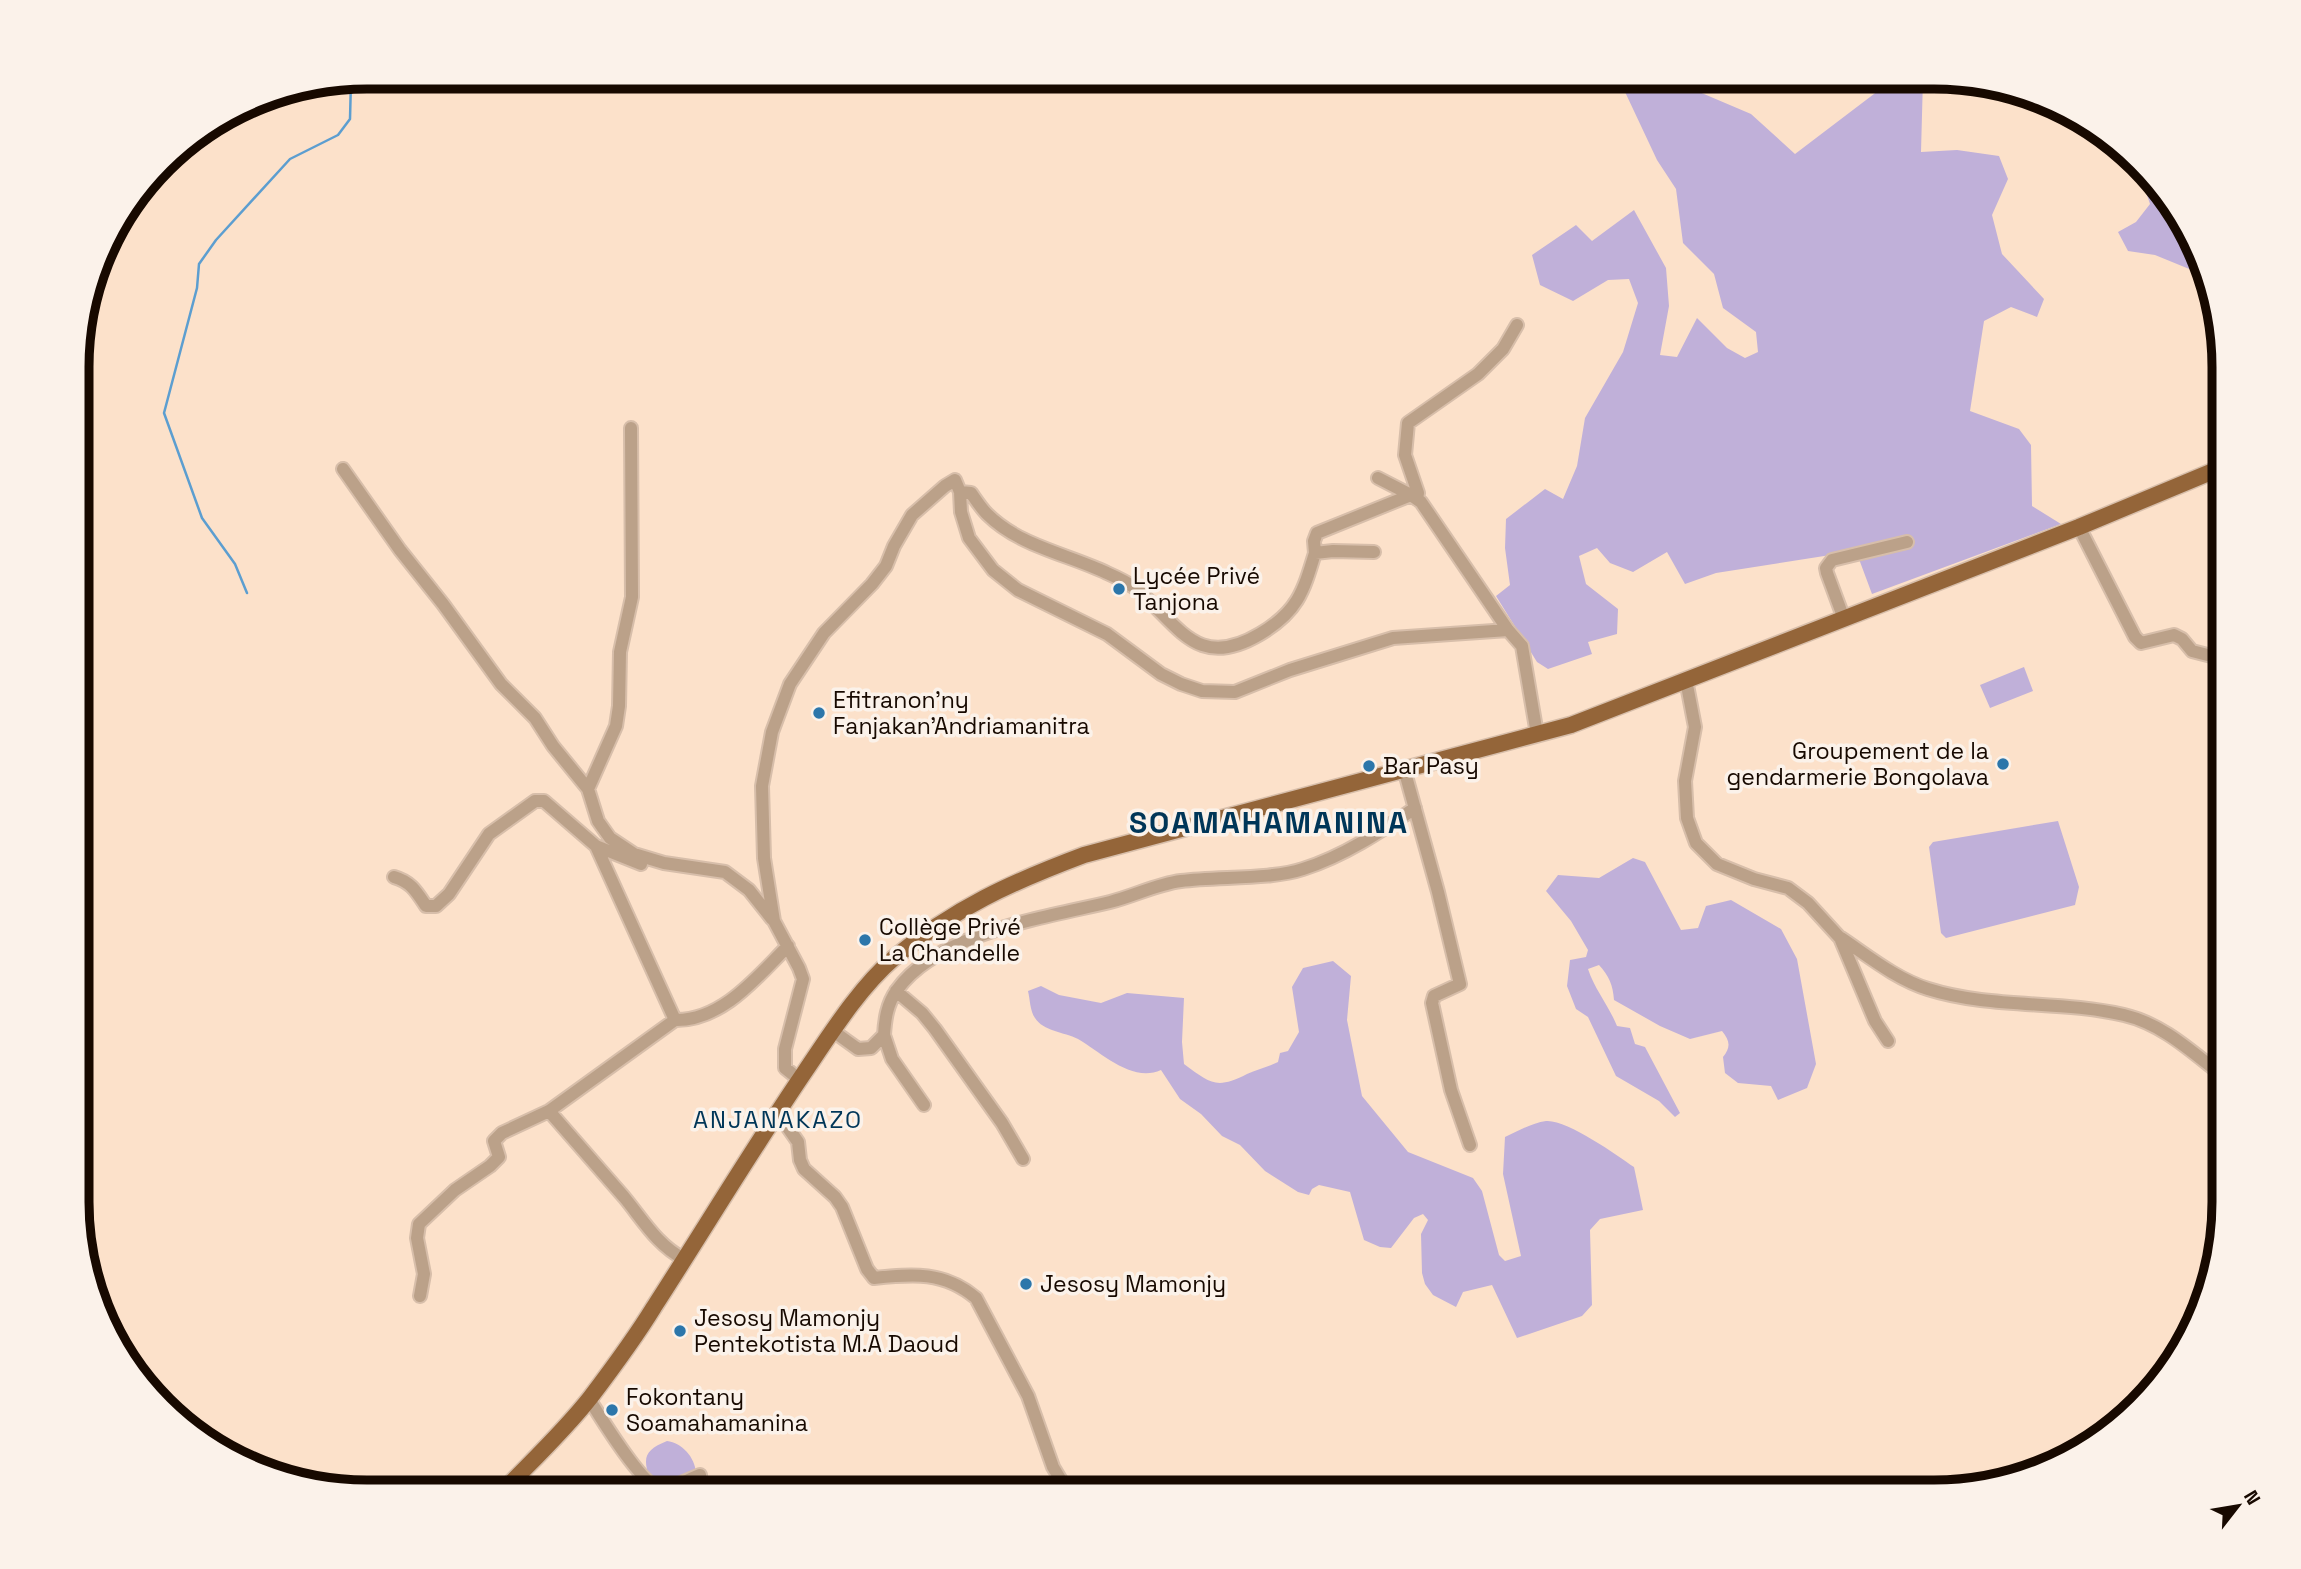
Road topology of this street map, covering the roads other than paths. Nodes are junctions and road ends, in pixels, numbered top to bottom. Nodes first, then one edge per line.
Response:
1 (1517, 325) dead end
2 (631, 428) dead end
3 (343, 469) dead end
4 (2212, 472) edge
5 (1378, 478) dead end
6 (960, 492) junction
7 (1414, 497) junction
8 (2080, 527) junction
9 (1907, 542) dead end
10 (1374, 552) dead end
11 (1315, 553) junction
12 (1844, 619) junction
13 (1508, 630) junction
14 (2212, 656) edge
15 (1686, 680) junction
16 (1537, 734) junction
17 (1404, 769) junction
18 (588, 789) junction
19 (1415, 808) junction
20 (596, 846) junction
21 (664, 863) junction
22 (394, 877) dead end
23 (774, 921) junction
24 (1840, 938) junction
25 (788, 946) junction
26 (896, 992) junction
27 (675, 1020) junction
28 (833, 1031) junction
29 (884, 1035) junction
30 (1888, 1041) dead end
31 (2212, 1067) edge
32 (800, 1080) junction
33 (924, 1105) dead end
34 (549, 1111) junction
35 (778, 1112) junction
36 (1470, 1144) dead end
37 (1023, 1159) dead end
38 (684, 1259) junction
39 (420, 1296) dead end
40 (589, 1399) junction
41 (700, 1475) dead end
42 (514, 1480) edge
43 (647, 1480) edge
44 (688, 1480) edge
45 (1060, 1480) edge

1 - 7 street
2 - 18 street
3 - 18 street
4 - 8 main road
5 - 7 street
6 - 11 street
6 - 13 street
6 - 23 street
7 - 11 street
7 - 13 street
8 - 12 main road
8 - 14 street
9 - 12 street
10 - 11 street
12 - 15 main road
13 - 16 street
15 - 16 main road
15 - 24 street
16 - 17 main road
17 - 19 street
17 - 28 main road
18 - 21 street
19 - 26 street
19 - 36 street
20 - 21 street
20 - 22 street
20 - 27 street
21 - 23 street
23 - 25 street
24 - 30 street
24 - 31 street
25 - 27 street
25 - 32 street
26 - 29 street
26 - 37 street
27 - 34 street
28 - 29 street
28 - 32 main road
29 - 33 street
32 - 35 main road
34 - 38 street
34 - 39 street
35 - 38 main road
35 - 45 street
38 - 40 main road
40 - 42 main road
40 - 43 street
41 - 44 street

